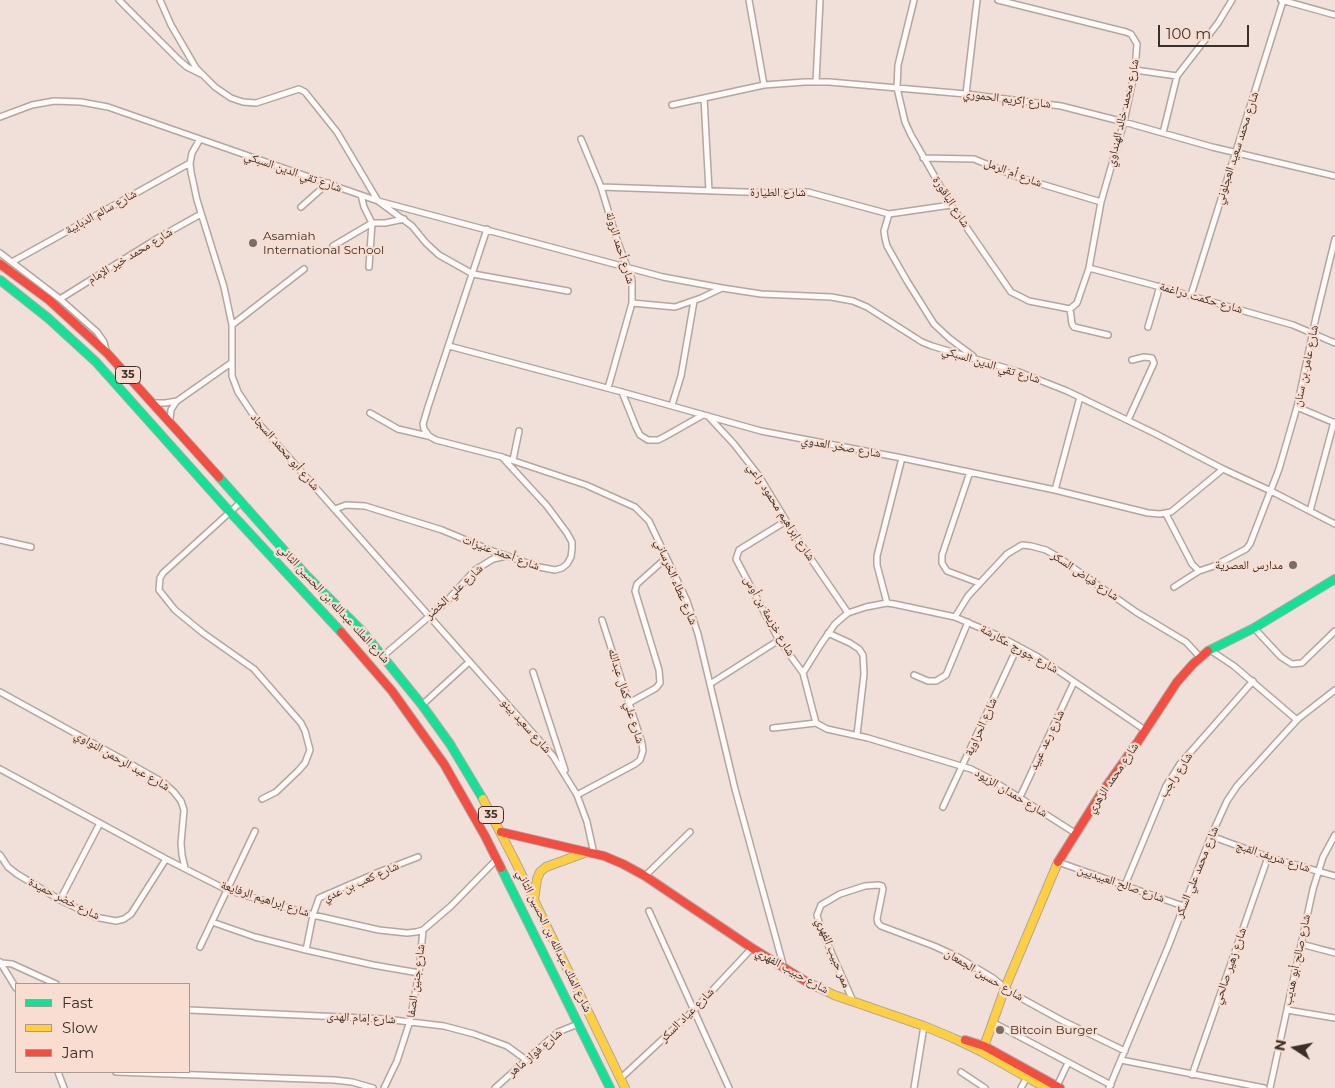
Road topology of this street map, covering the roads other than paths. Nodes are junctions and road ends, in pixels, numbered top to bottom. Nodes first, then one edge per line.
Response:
1 (119, 0) edge
2 (160, 0) edge
3 (749, 0) edge
4 (820, 0) edge
5 (914, 0) edge
6 (977, 0) edge
7 (998, 0) edge
8 (1232, 0) edge
9 (1282, 0) edge
10 (1335, 15) edge
11 (1135, 70) junction
12 (201, 75) junction
13 (1177, 76) junction
14 (816, 82) junction
15 (764, 85) junction
16 (897, 88) junction
17 (966, 94) junction
18 (704, 98) junction
19 (672, 105) dead end
20 (0, 116) edge
21 (1124, 122) junction
22 (1163, 134) junction
23 (200, 139) junction
24 (581, 140) dead end
25 (1236, 153) junction
26 (923, 158) junction
27 (190, 163) junction
28 (1335, 176) edge
29 (328, 183) junction
30 (601, 187) junction
31 (709, 191) junction
32 (361, 195) junction
33 (378, 200) junction
34 (1101, 202) junction
35 (951, 205) junction
36 (301, 207) dead end
37 (201, 214) junction
38 (889, 214) junction
39 (404, 219) junction
40 (372, 223) junction
41 (487, 229) junction
42 (1335, 239) edge
43 (333, 246) dead end
44 (0, 253) edge
45 (12, 262) junction
46 (0, 264) edge
47 (369, 267) dead end
48 (628, 267) junction
49 (1089, 268) junction
50 (304, 269) dead end
51 (473, 274) junction
52 (0, 280) edge
53 (1160, 286) junction
54 (722, 288) junction
55 (568, 291) dead end
56 (1190, 295) junction
57 (60, 299) junction
58 (694, 301) junction
59 (632, 303) junction
60 (1070, 309) junction
61 (232, 325) junction
62 (1148, 327) dead end
63 (1313, 333) junction
64 (1108, 335) dead end
65 (1335, 343) edge
66 (449, 346) junction
67 (107, 353) junction
68 (977, 360) junction
69 (1132, 360) dead end
70 (231, 363) junction
71 (218, 373) junction
72 (232, 376) junction
73 (608, 388) junction
74 (622, 392) junction
75 (1080, 397) junction
76 (177, 401) junction
77 (153, 402) junction
78 (672, 405) junction
79 (1298, 407) junction
80 (370, 414) dead end
81 (706, 415) junction
82 (1128, 420) junction
83 (170, 421) junction
84 (1335, 423) edge
85 (519, 430) dead end
86 (429, 436) junction
87 (502, 457) junction
88 (902, 458) junction
89 (514, 460) junction
90 (1223, 469) junction
91 (970, 472) junction
92 (1055, 490) junction
93 (1271, 491) junction
94 (241, 502) junction
95 (335, 510) junction
96 (1310, 511) junction
97 (230, 512) junction
98 (1166, 514) junction
99 (786, 521) junction
100 (1335, 524) edge
101 (0, 540) edge
102 (31, 547) dead end
103 (508, 556) junction
104 (666, 558) junction
105 (1199, 571) junction
106 (1335, 579) edge
107 (979, 583) junction
108 (1174, 587) dead end
109 (887, 603) junction
110 (848, 613) junction
111 (429, 617) junction
112 (955, 617) junction
113 (602, 620) dead end
114 (968, 622) junction
115 (1254, 628) junction
116 (1335, 631) edge
117 (828, 633) junction
118 (779, 640) junction
119 (1018, 646) junction
120 (1210, 650) junction
121 (382, 656) junction
122 (1200, 657) junction
123 (469, 662) junction
124 (533, 672) dead end
125 (803, 673) junction
126 (914, 675) dead end
127 (1253, 681) junction
128 (1074, 682) junction
129 (710, 684) junction
130 (1335, 690) edge
131 (0, 692) edge
132 (629, 703) junction
133 (422, 705) junction
134 (1297, 720) junction
135 (816, 724) junction
136 (773, 728) dead end
137 (1145, 730) junction
138 (856, 735) junction
139 (963, 766) junction
140 (0, 769) edge
141 (566, 776) junction
142 (577, 795) junction
143 (1020, 797) junction
144 (262, 799) dead end
145 (943, 807) dead end
146 (100, 823) junction
147 (255, 831) dead end
148 (501, 832) junction
149 (690, 832) dead end
150 (1075, 833) junction
151 (1335, 835) edge
152 (1211, 836) junction
153 (591, 853) junction
154 (0, 855) edge
155 (1268, 856) junction
156 (418, 857) dead end
157 (166, 859) junction
158 (497, 859) junction
159 (1058, 862) junction
160 (185, 868) junction
161 (1318, 871) junction
162 (645, 876) junction
163 (1335, 876) edge
164 (878, 885) joint
165 (1124, 885) junction
166 (227, 890) junction
167 (60, 900) junction
168 (534, 900) junction
169 (1183, 906) junction
170 (650, 911) dead end
171 (313, 915) junction
172 (212, 922) junction
173 (422, 930) junction
174 (1300, 944) junction
175 (200, 947) dead end
176 (752, 948) junction
177 (306, 950) junction
178 (1335, 954) edge
179 (1, 962) edge
180 (784, 968) junction
181 (419, 973) junction
182 (54, 983) edge
183 (15, 987) edge
184 (1005, 988) junction
185 (854, 1002) junction
186 (190, 1010) edge
187 (694, 1010) junction
188 (1287, 1010) junction
189 (1335, 1018) edge
190 (410, 1021) junction
191 (992, 1022) junction
192 (578, 1024) junction
193 (924, 1026) junction
194 (983, 1049) junction
195 (1125, 1051) junction
196 (525, 1060) junction
197 (1121, 1060) junction
198 (1068, 1063) junction
199 (961, 1072) dead end
200 (58, 1073) edge
201 (143, 1073) edge
202 (1192, 1075) junction
203 (1027, 1077) junction
204 (620, 1079) junction
205 (608, 1086) edge
206 (1110, 1086) edge
207 (1059, 1087) edge
208 (64, 1088) edge
209 (373, 1088) edge
210 (384, 1088) edge
211 (495, 1088) edge
212 (625, 1088) edge
213 (729, 1088) edge
214 (914, 1088) edge
215 (985, 1088) edge
216 (1021, 1088) edge
217 (1046, 1088) edge
218 (1264, 1088) edge
219 (1270, 1088) edge

1 - 12 street
2 - 12 street
3 - 15 street
4 - 14 street
5 - 16 street, شارع الباقورة
6 - 17 street
7 - 11 street, شارع محمد خالد الهنداوي
8 - 13 street
9 - 10 street
9 - 25 street, شارع محمد سعيد العجلوني
11 - 13 street
11 - 21 street, شارع محمد خالد الهنداوي
12 - 33 street
13 - 22 street
14 - 15 street, شارع إكريم الحموري
14 - 16 street, شارع إكريم الحموري
15 - 18 street, شارع إكريم الحموري
16 - 17 street, شارع إكريم الحموري
16 - 26 street, شارع الباقورة
17 - 21 street, شارع إكريم الحموري
18 - 19 street, شارع إكريم الحموري
18 - 31 street
20 - 23 street, شارع تقي الدين السبكي
21 - 22 street, شارع إكريم الحموري
21 - 34 street, شارع محمد خالد الهنداوي
22 - 25 street, شارع إكريم الحموري
23 - 27 street
23 - 29 street, شارع تقي الدين السبكي
24 - 30 street, شارع أحمد الرولة
25 - 28 street, شارع إكريم الحموري
25 - 56 street, شارع محمد سعيد العجلوني
26 - 34 street, شارع أم الرمل
26 - 35 street, شارع الباقورة
27 - 37 street, شارع أبو محمد السجاد
27 - 45 street, شارع سالم الدبايبة
29 - 32 street, شارع تقي الدين السبكي
29 - 36 street
30 - 31 street, شارع الطيارة
30 - 48 street, شارع أحمد الرولة
31 - 38 street, شارع الطيارة
32 - 33 street, شارع تقي الدين السبكي
32 - 40 street
33 - 39 street, شارع تقي الدين السبكي
33 - 41 street, شارع تقي الدين السبكي
34 - 49 street, شارع محمد خالد الهنداوي
35 - 38 street, شارع الطيارة
35 - 60 street, شارع الباقورة
37 - 57 street, شارع محمد خير الإمام
37 - 61 street, شارع أبو محمد السجاد
38 - 68 street
39 - 40 street
39 - 51 street, شارع تقي الدين السبكي
40 - 43 street
40 - 47 street
41 - 48 street, شارع تقي الدين السبكي
41 - 51 street
42 - 63 street, شارع عامر بن سنان
44 - 45 street
45 - 57 street
46 - 67 main road, شارع الملك عبدالله بن الحسين الثاني / 35
48 - 54 street, شارع تقي الدين السبكي
48 - 59 street, شارع أحمد الرولة
49 - 53 street, شارع حكمت دراغمة
49 - 60 street
50 - 61 street
51 - 55 street, شارع تقي الدين السبكي
51 - 66 street
52 - 97 main road, شارع الملك عبدالله بن الحسين الثاني / 35
53 - 56 street, شارع حكمت دراغمة
53 - 62 street
54 - 58 street
54 - 68 street, شارع تقي الدين السبكي
56 - 63 street, شارع حكمت دراغمة
57 - 67 street
58 - 59 street
58 - 78 street
59 - 73 street, شارع أحمد الرولة
60 - 64 street
61 - 70 street, شارع أبو محمد السجاد
63 - 65 street, شارع حكمت دراغمة
63 - 79 street, شارع عامر بن سنان
66 - 73 street, شارع صخر العدوي
66 - 86 street
67 - 77 main road, شارع الملك عبدالله بن الحسين الثاني / 35
68 - 75 street, شارع تقي الدين السبكي
69 - 82 street
70 - 71 street
70 - 72 street, شارع أبو محمد السجاد
71 - 72 street
71 - 76 street
72 - 95 street, شارع أبو محمد السجاد
73 - 74 street, شارع صخر العدوي
74 - 78 street, شارع صخر العدوي
74 - 81 street
75 - 82 street, شارع تقي الدين السبكي
75 - 92 street
76 - 77 street
76 - 83 street
77 - 83 main road, شارع الملك عبدالله بن الحسين الثاني / 35
78 - 81 street, شارع صخر العدوي
79 - 84 street
79 - 93 street, شارع عامر بن سنان
80 - 86 street, شارع عطاء الخرساني
81 - 88 street, شارع صخر العدوي
81 - 99 street, شارع إبراهيم محمود راعي
82 - 90 street, شارع تقي الدين السبكي
83 - 94 main road, شارع الملك عبدالله بن الحسين الثاني / 35
84 - 96 street
85 - 89 street
86 - 87 street, شارع عطاء الخرساني
87 - 89 street, شارع عطاء الخرساني
87 - 103 street, شارع أحمد عنيزات
88 - 91 street, شارع صخر العدوي
88 - 109 street
89 - 104 street, شارع عطاء الخرساني
90 - 93 street, شارع تقي الدين السبكي
90 - 98 street
91 - 92 street, شارع صخر العدوي
91 - 107 street
92 - 98 street, شارع صخر العدوي
93 - 96 street, شارع تقي الدين السبكي
93 - 105 street, شارع عامر بن سنان
94 - 97 street
94 - 121 main road, شارع الملك عبدالله بن الحسين الثاني / 35
95 - 103 street, شارع أحمد عنيزات
95 - 111 street, شارع أبو محمد السجاد
96 - 100 street, شارع تقي الدين السبكي
97 - 144 street
97 - 158 main road, شارع الملك عبدالله بن الحسين الثاني / 35
98 - 105 street
99 - 110 street, شارع إبراهيم محمود راعي
99 - 118 street, شارع خزيمة بن أوس
101 - 102 street
103 - 111 street, شارع علي الخضر
104 - 129 street, شارع عطاء الخرساني
104 - 132 street
105 - 108 street, شارع عامر بن سنان
106 - 115 main road, شارع محمد الزهري
107 - 112 street, شارع فياض السكر
107 - 122 street, شارع فياض السكر
109 - 110 street, شارع جورج عكارشة
109 - 112 street, شارع جورج عكارشة
110 - 117 street, شارع جورج عكارشة
111 - 121 street, شارع علي الخضر
111 - 123 street, شارع سعيد بينو
112 - 114 street, شارع جورج عكارشة
113 - 132 street, شارع علي كمال عبدالله
114 - 119 street, شارع جورج عكارشة
114 - 126 street
115 - 116 street
115 - 120 main road, شارع محمد الزهري
117 - 125 street, شارع جورج عكارشة
117 - 138 street
118 - 125 street, شارع خزيمة بن أوس
118 - 129 street
119 - 128 street, شارع جورج عكارشة
119 - 139 street, شارع الحراوية
120 - 122 main road, شارع محمد الزهري
120 - 127 street
121 - 133 main road, شارع الملك عبدالله بن الحسين الثاني / 35
122 - 137 main road, شارع محمد الزهري
123 - 133 street
123 - 141 street, شارع سعيد بينو
124 - 141 street
125 - 135 street, شارع خزيمة بن أوس
127 - 134 street
127 - 165 street, شارع راجب
128 - 137 street, شارع جورج عكارشة
128 - 143 street, شارع رعد عبيد
129 - 180 street, شارع عطاء الخرساني
130 - 134 street, شارع محمد علي السكر
131 - 160 street, شارع عبد الرحمن النواوي
132 - 142 street, شارع علي كمال عبدالله
133 - 148 main road, شارع الملك عبدالله بن الحسين الثاني / 35
134 - 152 street, شارع محمد علي السكر
135 - 136 street
135 - 138 street
137 - 150 main road, شارع محمد الزهري
138 - 139 street, شارع حمدان الزيود
139 - 143 street, شارع حمدان الزيود
139 - 145 street, شارع الحراوية
140 - 146 street, شارع إبراهيم الرفايعة
141 - 142 street, شارع سعيد بينو
142 - 153 street, شارع سعيد بينو
143 - 150 street, شارع حمدان الزيود
146 - 157 street, شارع إبراهيم الرفايعة
146 - 167 street
147 - 166 street
148 - 153 main road, شارع حبيب الفهري
148 - 168 main road, شارع الملك عبدالله بن الحسين الثاني / 35
149 - 162 street
150 - 159 main road, شارع محمد الزهري
151 - 161 street, شارع صالح أبو هديب
152 - 155 street, شارع شريف القبج
152 - 169 street, شارع محمد علي السكر
153 - 162 main road, شارع حبيب الفهري
153 - 168 main road
154 - 167 street, شارع خضر حميدة
155 - 161 street, شارع شريف القبج
155 - 202 street, شارع زهير صالحي
156 - 171 street, شارع كعب بن عدي
157 - 160 street, شارع إبراهيم الرفايعة
157 - 167 street, شارع خضر حميدة
158 - 173 street
158 - 192 main road, شارع الملك عبدالله بن الحسين الثاني / 35
159 - 165 street, شارع صالح العبيديين
159 - 184 main road, شارع محمد الزهري
160 - 166 street, شارع إبراهيم الرفايعة
161 - 163 street, شارع شريف القبج
161 - 174 street, شارع صالح أبو هديب
162 - 176 main road, شارع حبيب الفهري
164 - 184 street, شارع حسين الجمعان
164 - 185 street, ممر حبيب الفهري
165 - 169 street, شارع صالح العبيديين
166 - 171 street, شارع إبراهيم الرفايعة
166 - 172 street
168 - 204 main road, شارع الملك عبدالله بن الحسين الثاني / 35
169 - 195 street, شارع محمد علي السكر
170 - 187 street
171 - 173 street, شارع إبراهيم الرفايعة
171 - 177 street, شارع كعب بن عدي
172 - 175 street
172 - 177 street
173 - 181 street, شارع جنين الصفا
174 - 178 street
174 - 188 street, شارع صالح أبو هديب
176 - 180 main road, شارع حبيب الفهري
176 - 187 street, شارع عياد السكر
177 - 181 street
179 - 182 street
179 - 183 street
180 - 185 main road, شارع حبيب الفهري
181 - 190 street, شارع جنين الصفا
184 - 191 main road, شارع محمد الزهري
184 - 195 street, شارع حسين الجمعان
185 - 193 main road, شارع حبيب الفهري
186 - 190 street, شارع إمام الهدى
187 - 204 street, شارع عياد السكر
187 - 213 street
188 - 189 street
188 - 219 street, شارع صالح أبو هديب
190 - 196 street, شارع إمام الهدى
190 - 210 street, شارع جنين الصفا
191 - 194 main road, شارع محمد الزهري
191 - 198 street
192 - 196 street, شارع فواز ماهر
192 - 205 main road, شارع الملك عبدالله بن الحسين الثاني / 35
193 - 194 main road, شارع حبيب الفهري
193 - 214 street
194 - 203 main road, شارع حبيب الفهري
194 - 207 main road, شارع حبيب الفهري
195 - 197 street, شارع محمد علي السكر
196 - 211 street, شارع فواز ماهر
197 - 202 street
197 - 206 street, شارع محمد علي السكر
198 - 206 street
198 - 207 street
199 - 215 street
200 - 208 street
201 - 209 street
202 - 218 street
203 - 216 street
203 - 217 main road, شارع حبيب الفهري
204 - 212 main road, شارع الملك عبدالله بن الحسين الثاني / 35

